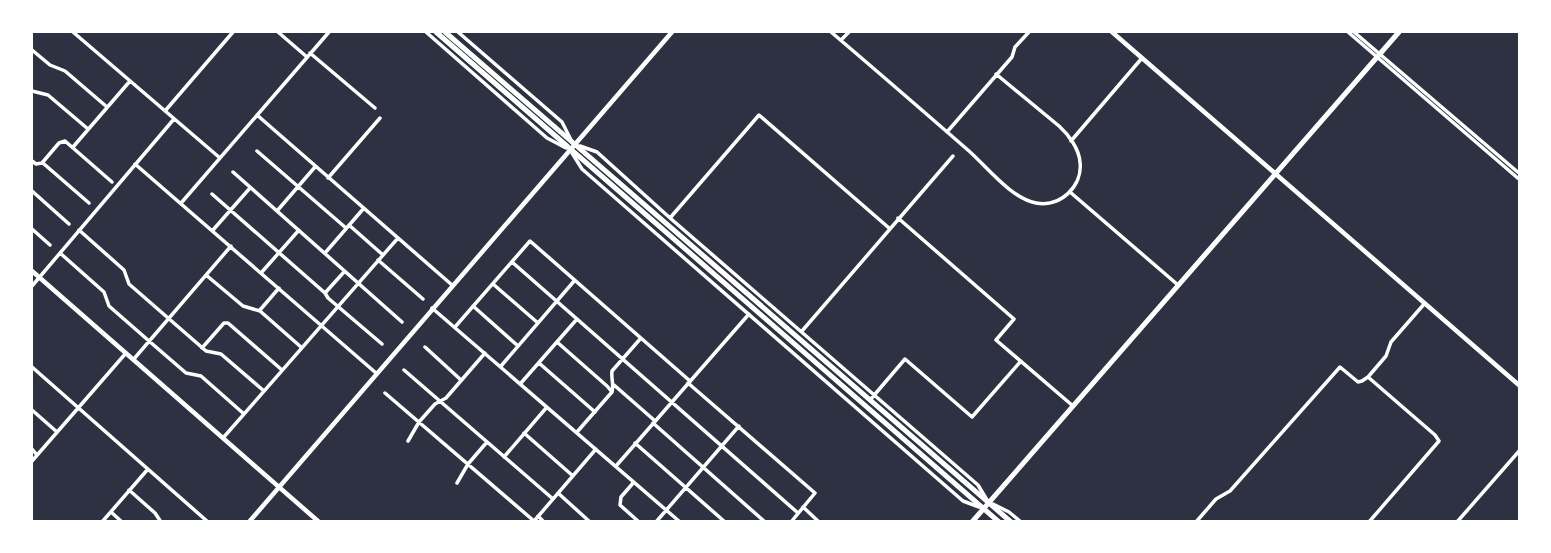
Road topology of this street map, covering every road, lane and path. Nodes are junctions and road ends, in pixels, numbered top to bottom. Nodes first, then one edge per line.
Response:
1 (73, 32) edge
2 (233, 32) edge
3 (278, 32) edge
4 (329, 32) edge
5 (426, 32) edge
6 (436, 32) edge
7 (445, 32) edge
8 (458, 32) edge
9 (672, 32) edge
10 (831, 32) edge
11 (849, 32) edge
12 (1029, 32) edge
13 (1112, 32) edge
14 (1348, 32) edge
15 (1354, 32) edge
16 (1399, 32) edge
17 (841, 40) junction
18 (32, 50) edge
19 (309, 55) junction
20 (1379, 55) junction
21 (1142, 58) junction
22 (996, 74) junction
23 (130, 81) junction
24 (32, 90) edge
25 (107, 107) junction
26 (375, 108) dead end
27 (165, 111) junction
28 (257, 116) junction
29 (380, 118) dead end
30 (174, 119) junction
31 (88, 129) junction
32 (947, 132) junction
33 (1071, 141) junction
34 (73, 147) junction
35 (572, 147) junction
36 (257, 151) dead end
37 (953, 156) dead end
38 (220, 158) junction
39 (32, 161) edge
40 (42, 163) junction
41 (135, 164) junction
42 (316, 167) junction
43 (233, 172) dead end
44 (1275, 173) junction
45 (1520, 174) edge
46 (328, 178) junction
47 (1520, 180) edge
48 (112, 182) dead end
49 (298, 186) junction
50 (250, 188) junction
51 (32, 191) edge
52 (1070, 192) junction
53 (212, 194) dead end
54 (181, 202) junction
55 (89, 203) dead end
56 (363, 208) junction
57 (230, 210) junction
58 (277, 211) junction
59 (670, 218) junction
60 (898, 218) junction
61 (69, 224) dead end
62 (347, 226) junction
63 (889, 228) junction
64 (32, 229) edge
65 (79, 230) junction
66 (213, 230) junction
67 (299, 230) junction
68 (398, 238) junction
69 (50, 245) dead end
70 (231, 246) junction
71 (279, 252) junction
72 (60, 253) junction
73 (325, 253) junction
74 (383, 255) junction
75 (378, 260) junction
76 (512, 262) junction
77 (32, 271) edge
78 (344, 272) junction
79 (261, 273) junction
80 (206, 275) junction
81 (38, 278) junction
82 (575, 280) junction
83 (357, 284) junction
84 (493, 284) junction
85 (452, 285) junction
86 (1178, 285) junction
87 (32, 286) edge
88 (279, 288) junction
89 (325, 293) junction
90 (423, 299) dead end
91 (557, 301) junction
92 (1424, 303) junction
93 (338, 306) junction
94 (473, 306) junction
95 (432, 307) junction
96 (260, 311) junction
97 (749, 314) junction
98 (169, 318) junction
99 (577, 318) junction
100 (402, 322) dead end
101 (538, 323) junction
102 (321, 325) junction
103 (455, 327) junction
104 (802, 331) junction
105 (641, 338) junction
106 (149, 341) junction
107 (556, 342) junction
108 (382, 344) dead end
109 (518, 346) junction
110 (302, 347) junction
111 (425, 347) dead end
112 (202, 348) junction
113 (125, 353) junction
114 (485, 353) junction
115 (622, 359) junction
116 (133, 360) junction
117 (1021, 361) junction
118 (538, 363) junction
119 (500, 366) junction
120 (32, 367) edge
121 (282, 370) junction
122 (404, 370) dead end
123 (376, 373) junction
124 (1368, 376) junction
125 (461, 380) junction
126 (689, 382) junction
127 (521, 384) junction
128 (614, 384) junction
129 (1520, 386) edge
130 (264, 391) junction
131 (612, 392) junction
132 (385, 393) dead end
133 (872, 397) junction
134 (439, 401) junction
135 (672, 402) junction
136 (1073, 406) junction
137 (547, 407) junction
138 (78, 408) junction
139 (32, 410) edge
140 (595, 412) junction
141 (244, 414) junction
142 (419, 422) junction
143 (654, 422) junction
144 (738, 426) junction
145 (57, 432) junction
146 (577, 432) junction
147 (524, 433) junction
148 (223, 438) junction
149 (408, 441) dead end
150 (487, 442) junction
151 (635, 443) junction
152 (722, 446) junction
153 (32, 449) edge
154 (597, 449) junction
155 (1520, 450) edge
156 (37, 454) junction
157 (504, 457) junction
158 (32, 461) edge
159 (468, 464) junction
160 (616, 466) junction
161 (703, 467) junction
162 (148, 469) junction
163 (573, 476) junction
164 (634, 482) junction
165 (457, 483) dead end
166 (279, 486) junction
167 (686, 487) junction
168 (129, 491) junction
169 (558, 493) junction
170 (553, 499) junction
171 (989, 502) junction
172 (803, 507) junction
173 (984, 508) junction
174 (666, 510) junction
175 (111, 512) junction
176 (798, 513) junction
177 (538, 516) junction
178 (159, 521) edge
179 (534, 521) edge
180 (723, 521) edge
181 (102, 522) edge
182 (122, 522) edge
183 (208, 522) edge
184 (249, 522) edge
185 (319, 522) edge
186 (544, 522) edge
187 (590, 522) edge
188 (639, 522) edge
189 (656, 522) edge
190 (680, 522) edge
191 (765, 522) edge
192 (791, 522) edge
193 (819, 522) edge
194 (972, 522) edge
195 (991, 522) edge
196 (999, 522) edge
197 (1011, 522) edge
198 (1021, 522) edge
199 (1196, 522) edge
200 (1369, 522) edge
201 (1457, 522) edge

1 - 23 street
2 - 27 street
3 - 19 street
4 - 19 street
5 - 35 street
6 - 35 main road
7 - 35 main road
8 - 35 street
9 - 35 street
10 - 17 street
11 - 17 street
12 - 22 street
13 - 21 street
14 - 20 street
15 - 20 street
16 - 20 main road
17 - 32 street
18 - 25 street
19 - 26 street
19 - 28 street
20 - 44 main road
20 - 45 street
20 - 47 street
21 - 33 street
21 - 44 street
22 - 32 street
22 - 33 street
23 - 25 street
23 - 27 street
24 - 31 street
25 - 31 street
27 - 30 street
28 - 38 street
28 - 42 street
29 - 46 street
30 - 38 street
30 - 41 street
31 - 34 street
32 - 52 street
33 - 52 street
34 - 40 street
34 - 48 street
35 - 59 street
35 - 85 street
35 - 97 street
35 - 133 main road
35 - 173 main road
36 - 49 street
37 - 60 street
38 - 54 street
39 - 40 street
40 - 55 street
41 - 54 street
41 - 65 street
42 - 46 street
42 - 49 street
43 - 50 street
44 - 86 main road
44 - 92 street
46 - 56 street
49 - 58 street
49 - 62 street
50 - 57 street
50 - 58 street
51 - 61 street
52 - 86 street
53 - 57 street
54 - 66 street
56 - 62 street
56 - 68 street
57 - 66 street
57 - 71 street
58 - 67 street
59 - 63 street
59 - 104 street
60 - 63 street
60 - 117 street
62 - 73 street
62 - 74 street
63 - 104 street
64 - 69 street
65 - 72 street
65 - 98 street
66 - 70 street
67 - 71 street
67 - 73 street
68 - 74 street
68 - 85 street
70 - 79 street
70 - 80 street
71 - 79 street
71 - 89 street
72 - 81 street
72 - 106 street
73 - 78 street
74 - 75 street
75 - 83 street
75 - 90 street
76 - 82 street
76 - 84 street
76 - 91 street
77 - 81 street
78 - 83 street
78 - 89 street
79 - 88 street
80 - 96 street
80 - 98 street
81 - 87 street
81 - 113 street
82 - 91 street
82 - 105 street
83 - 93 street
83 - 100 street
84 - 94 street
84 - 101 street
85 - 95 street
86 - 136 main road
88 - 96 street
88 - 102 street
89 - 93 street
91 - 99 street
91 - 101 street
92 - 124 street
92 - 129 street
93 - 102 street
93 - 108 street
94 - 103 street
94 - 109 street
95 - 103 street
95 - 123 street
96 - 110 street
97 - 126 street
97 - 173 street
98 - 106 street
98 - 112 street
99 - 107 street
99 - 115 street
101 - 109 street
102 - 110 street
102 - 123 street
103 - 114 street
104 - 133 street
105 - 115 street
105 - 126 street
106 - 116 street
106 - 141 street
107 - 118 street
107 - 131 street
109 - 119 street
110 - 121 street
111 - 125 street
112 - 121 street
112 - 130 street
113 - 116 street
113 - 138 street
114 - 119 street
114 - 125 street
115 - 128 street
115 - 135 street
116 - 148 street
117 - 133 street
117 - 136 street
118 - 127 street
118 - 140 street
119 - 127 street
120 - 138 street
121 - 130 street
122 - 134 street
123 - 166 street
124 - 199 street
124 - 200 street
125 - 134 street
126 - 135 street
126 - 144 street
127 - 137 street
128 - 131 street
128 - 143 street
130 - 141 street
131 - 140 street
132 - 142 street
133 - 171 main road
134 - 142 street
134 - 150 street
135 - 143 street
135 - 152 street
136 - 171 main road
137 - 146 street
137 - 147 street
138 - 145 street
138 - 162 street
139 - 145 street
140 - 146 street
141 - 148 street
142 - 149 street
142 - 159 street
143 - 151 street
143 - 161 street
144 - 152 street
144 - 172 street
145 - 156 street
146 - 154 street
147 - 157 street
147 - 163 street
148 - 166 street
150 - 157 street
150 - 159 street
151 - 160 street
151 - 167 street
152 - 161 street
152 - 176 street
153 - 156 street
154 - 160 street
154 - 163 street
155 - 201 street
156 - 158 street
157 - 170 street
159 - 165 street
159 - 179 street
160 - 164 street
161 - 167 street
161 - 191 street
162 - 168 street
162 - 183 street
163 - 169 street
164 - 174 street
164 - 188 street
166 - 184 street
166 - 185 street
167 - 174 street
167 - 180 street
168 - 175 street
168 - 178 street
169 - 170 street
169 - 187 street
170 - 177 street
171 - 173 main road
171 - 197 main road
171 - 198 street
172 - 176 street
172 - 193 street
173 - 194 main road
173 - 195 street
173 - 196 main road
174 - 189 street
174 - 190 street
175 - 181 street
175 - 182 street
176 - 192 street
177 - 179 street
177 - 186 street

